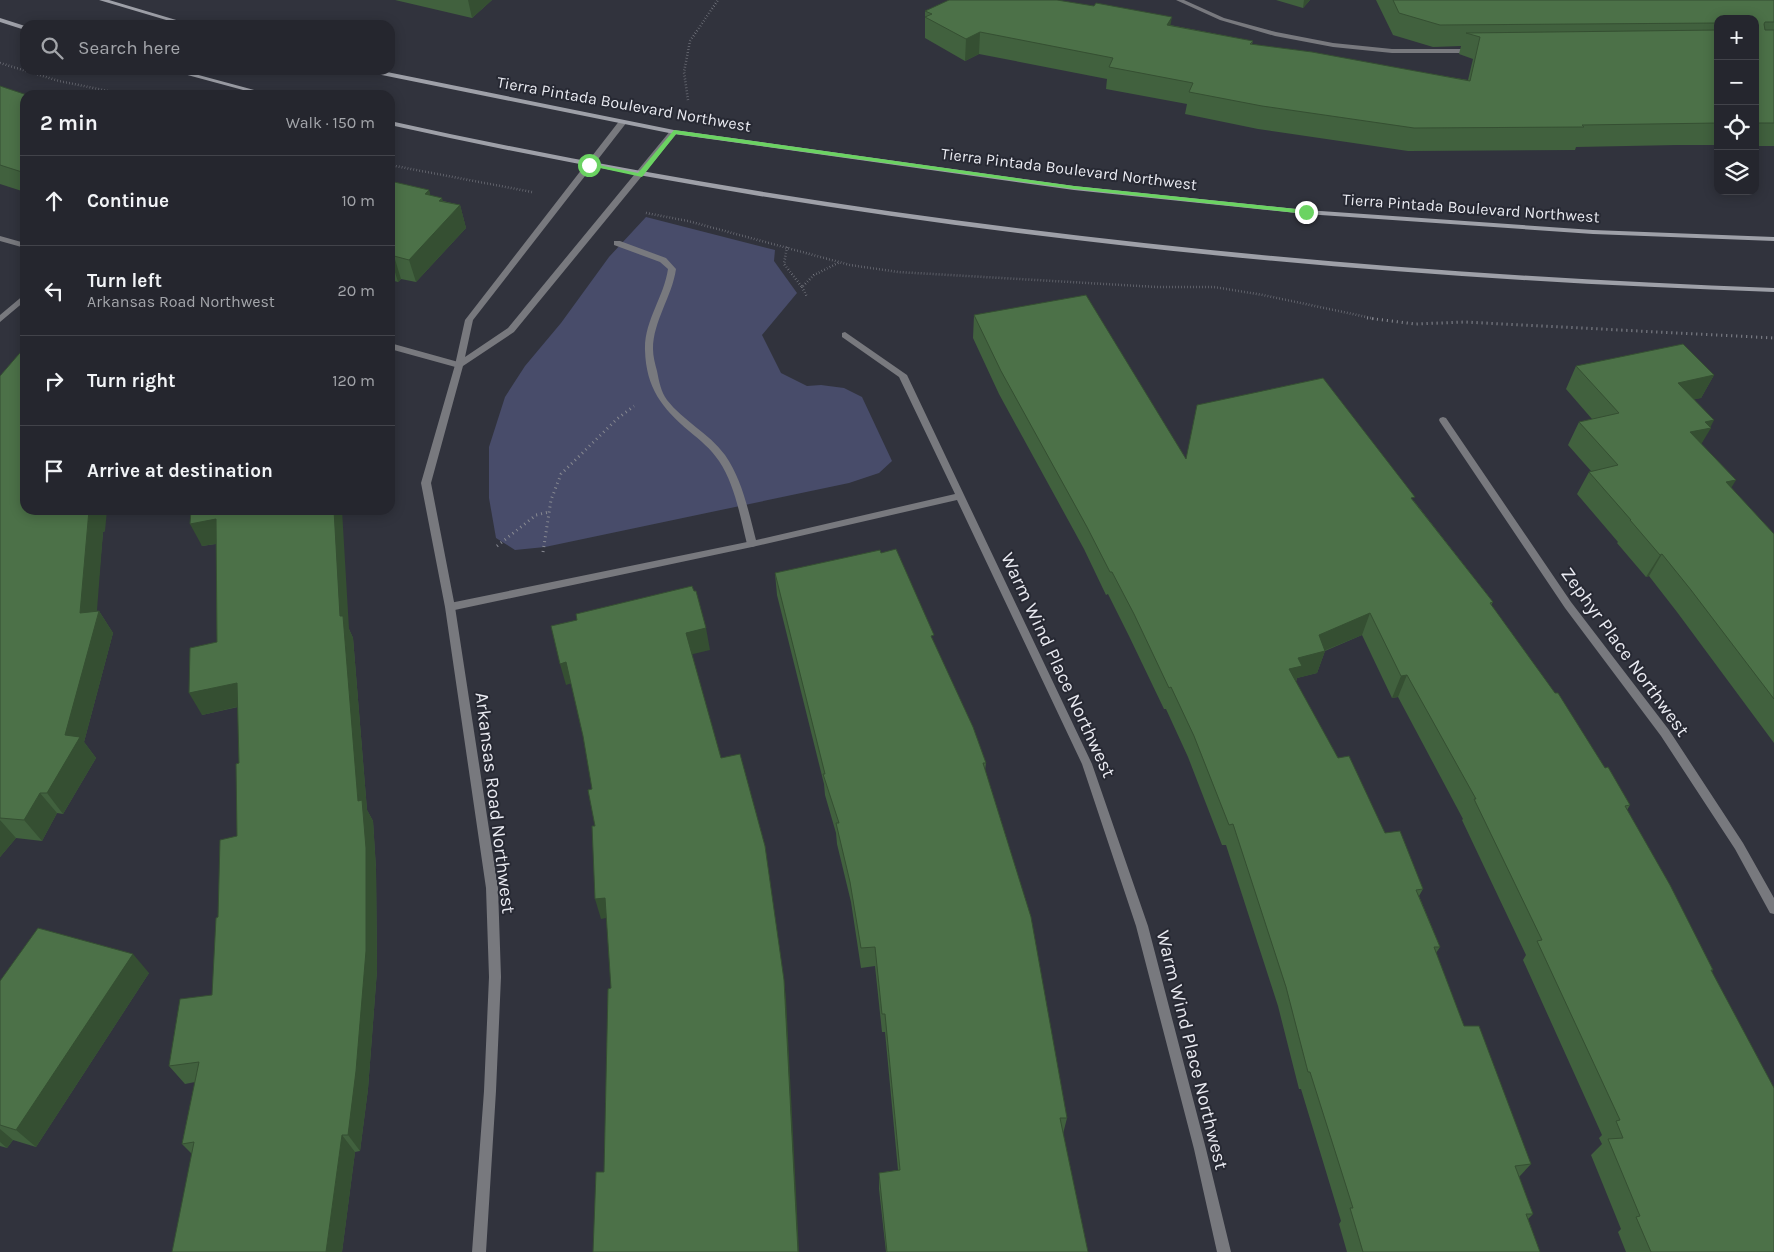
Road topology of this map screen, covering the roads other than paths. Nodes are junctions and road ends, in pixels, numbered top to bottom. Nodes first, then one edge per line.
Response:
1 (102, 0) edge
2 (1179, 0) edge
3 (0, 20) edge
4 (172, 20) edge
5 (20, 26) edge
6 (1483, 50) edge
7 (192, 75) edge
8 (392, 75) edge
9 (250, 90) edge
10 (623, 122) junction
11 (395, 125) edge
12 (674, 132) junction
13 (589, 165) junction
14 (639, 175) junction
15 (0, 238) edge
16 (1774, 239) edge
17 (616, 242) dead end
18 (20, 244) edge
19 (1774, 290) edge
20 (20, 301) edge
21 (0, 319) edge
22 (845, 335) dead end
23 (395, 347) edge
24 (460, 365) junction
25 (1443, 420) dead end
26 (960, 496) junction
27 (752, 544) junction
28 (450, 607) junction
29 (1774, 909) edge
30 (479, 1252) edge
31 (1224, 1252) edge

1 - 4 main road
2 - 6 street
3 - 5 main road
7 - 9 main road
8 - 10 main road, Tierra Pintada Boulevard Northwest
10 - 12 main road, Tierra Pintada Boulevard Northwest
10 - 13 street, Arkansas Road Northwest
11 - 13 main road
12 - 14 street
12 - 16 main road, Tierra Pintada Boulevard Northwest
13 - 14 main road
13 - 24 street, Arkansas Road Northwest
14 - 19 main road
14 - 24 street
15 - 18 street
17 - 27 street
20 - 21 street
22 - 26 street, Warm Wind Place Northwest
23 - 24 street
24 - 28 street, Arkansas Road Northwest
25 - 29 street, Zephyr Place Northwest
26 - 27 street
26 - 31 street, Warm Wind Place Northwest
27 - 28 street
28 - 30 street, Arkansas Road Northwest

